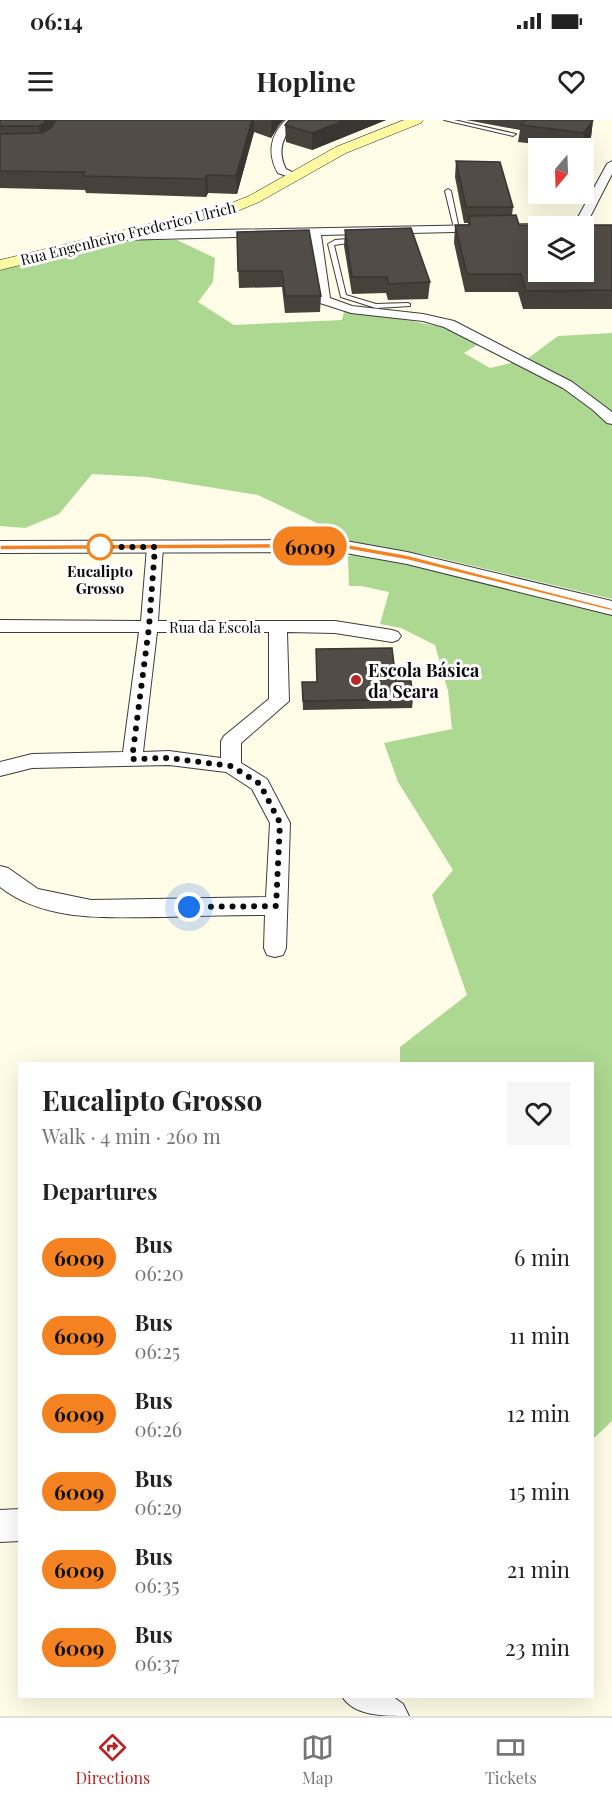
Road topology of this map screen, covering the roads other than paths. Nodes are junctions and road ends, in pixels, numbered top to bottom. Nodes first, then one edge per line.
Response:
1 (292, 120) edge
2 (416, 120) edge
3 (447, 120) edge
4 (513, 134) dead end
5 (612, 164) edge
6 (295, 176) junction
7 (448, 191) dead end
8 (229, 209) junction
9 (196, 216) junction
10 (584, 216) edge
11 (233, 226) junction
12 (528, 227) edge
13 (456, 228) junction
14 (315, 231) junction
15 (258, 232) junction
16 (217, 234) junction
17 (118, 236) junction
18 (365, 240) edge
19 (0, 265) edge
20 (408, 305) dead end
21 (612, 420) edge
22 (155, 547) junction
23 (0, 548) edge
24 (612, 608) edge
25 (0, 626) edge
26 (149, 627) junction
27 (278, 627) junction
28 (392, 636) dead end
29 (132, 759) junction
30 (231, 766) junction
31 (0, 769) edge
32 (0, 874) edge
33 (276, 906) junction
34 (275, 948) dead end
35 (0, 1526) edge
36 (18, 1526) edge
37 (362, 1698) edge
38 (391, 1716) edge

1 - 6 street
2 - 6 main road, Rua Engenheiro Frederico Ulrich
3 - 4 lane
5 - 10 street
6 - 8 main road, Rua Engenheiro Frederico Ulrich
7 - 13 lane
8 - 9 main road, Rua Engenheiro Frederico Ulrich
8 - 11 street
9 - 11 street
9 - 16 street
9 - 17 main road, Rua Engenheiro Frederico Ulrich
11 - 15 street
12 - 13 street
13 - 14 street
14 - 15 street
14 - 21 street
15 - 16 street
16 - 17 street
17 - 19 main road, Rua Engenheiro Frederico Ulrich
18 - 20 lane
22 - 23 street
22 - 24 street
22 - 26 street
25 - 26 street, Rua da Escola
26 - 27 street, Rua da Escola
26 - 29 street
27 - 28 street, Rua da Escola
27 - 30 street
29 - 30 street
29 - 31 street
30 - 33 street
32 - 33 street
33 - 34 street
35 - 36 street
37 - 38 street

